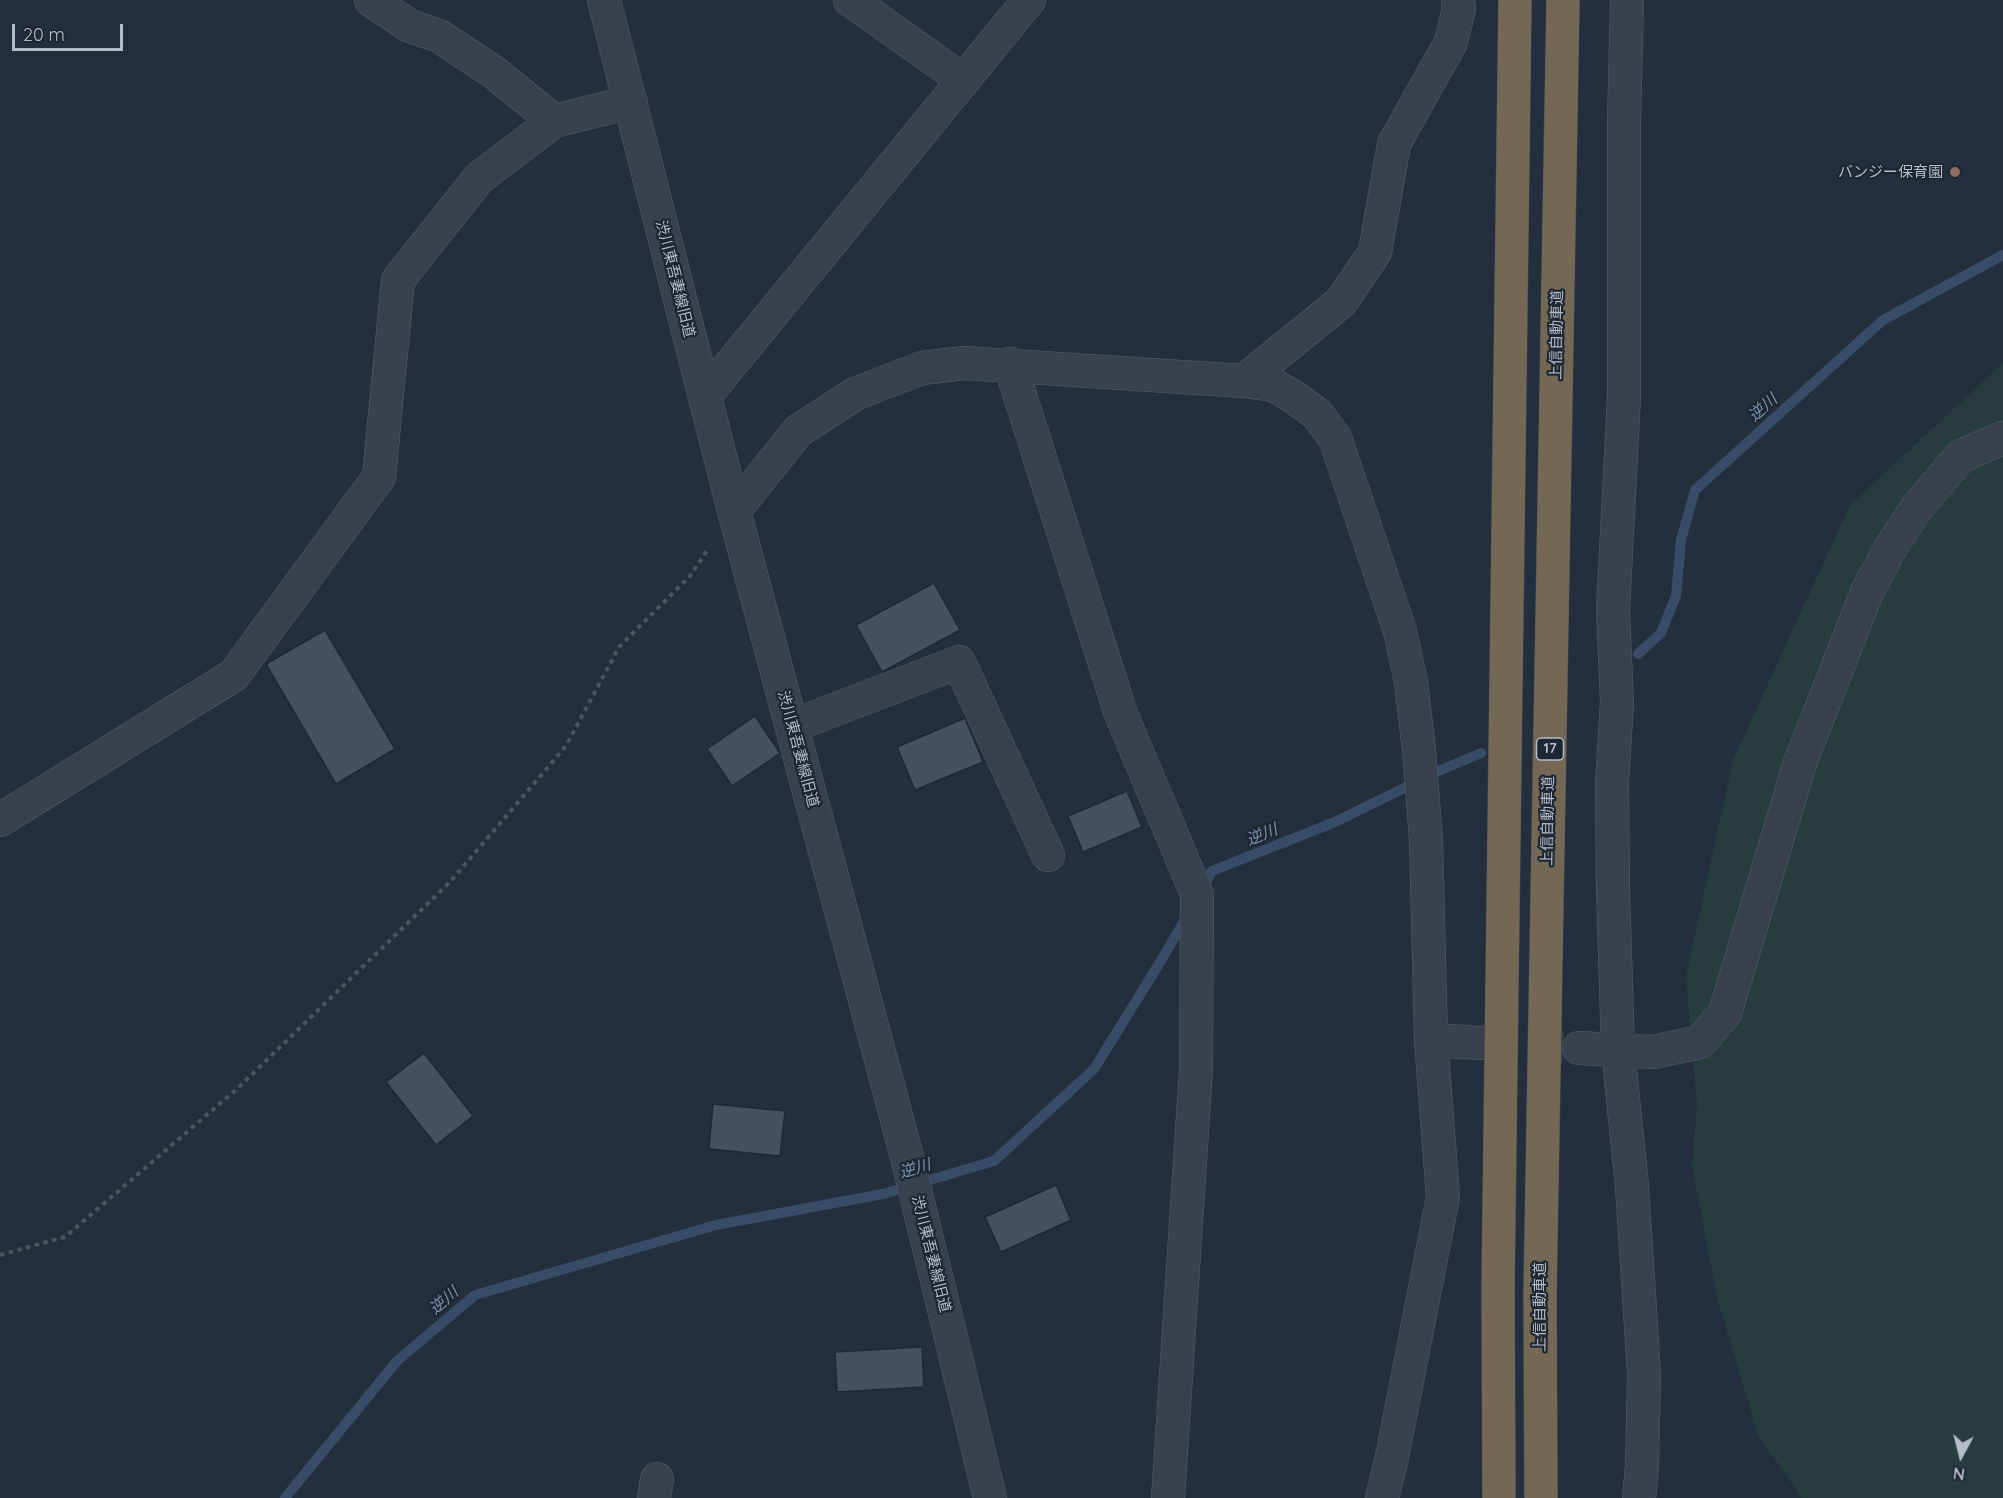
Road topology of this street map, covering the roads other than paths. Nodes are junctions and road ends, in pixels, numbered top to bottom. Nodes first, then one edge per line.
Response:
1 (371, 0) edge
2 (604, 0) edge
3 (850, 0) edge
4 (1029, 0) edge
5 (1458, 0) edge
6 (1515, 0) edge
7 (1563, 0) edge
8 (1627, 0) edge
9 (963, 80) junction
10 (631, 102) junction
11 (554, 121) junction
12 (1010, 364) junction
13 (1244, 381) junction
14 (705, 396) junction
15 (2003, 438) edge
16 (734, 511) junction
17 (792, 726) junction
18 (0, 820) edge
19 (1048, 855) dead end
20 (1431, 1040) junction
21 (1481, 1043) tunnel mouth
22 (1579, 1048) tunnel mouth
23 (1618, 1050) junction
24 (990, 1498) edge
25 (1168, 1498) edge
26 (1382, 1498) edge
27 (1499, 1498) edge
28 (1541, 1498) edge
29 (1639, 1498) edge

1 - 11 street
2 - 10 street, 渋川東吾妻線旧道
3 - 9 street
4 - 9 street
5 - 13 street
6 - 27 highway
7 - 28 highway, 上信自動車道 / 17
8 - 23 street
9 - 14 street
10 - 11 street
10 - 14 street, 渋川東吾妻線旧道
11 - 18 street
12 - 13 street
12 - 16 street
12 - 25 street
13 - 20 street
14 - 16 street, 渋川東吾妻線旧道
15 - 23 street
16 - 17 street, 渋川東吾妻線旧道
17 - 19 street
17 - 24 street, 渋川東吾妻線旧道
20 - 21 street
20 - 26 street
22 - 23 street
23 - 29 street

